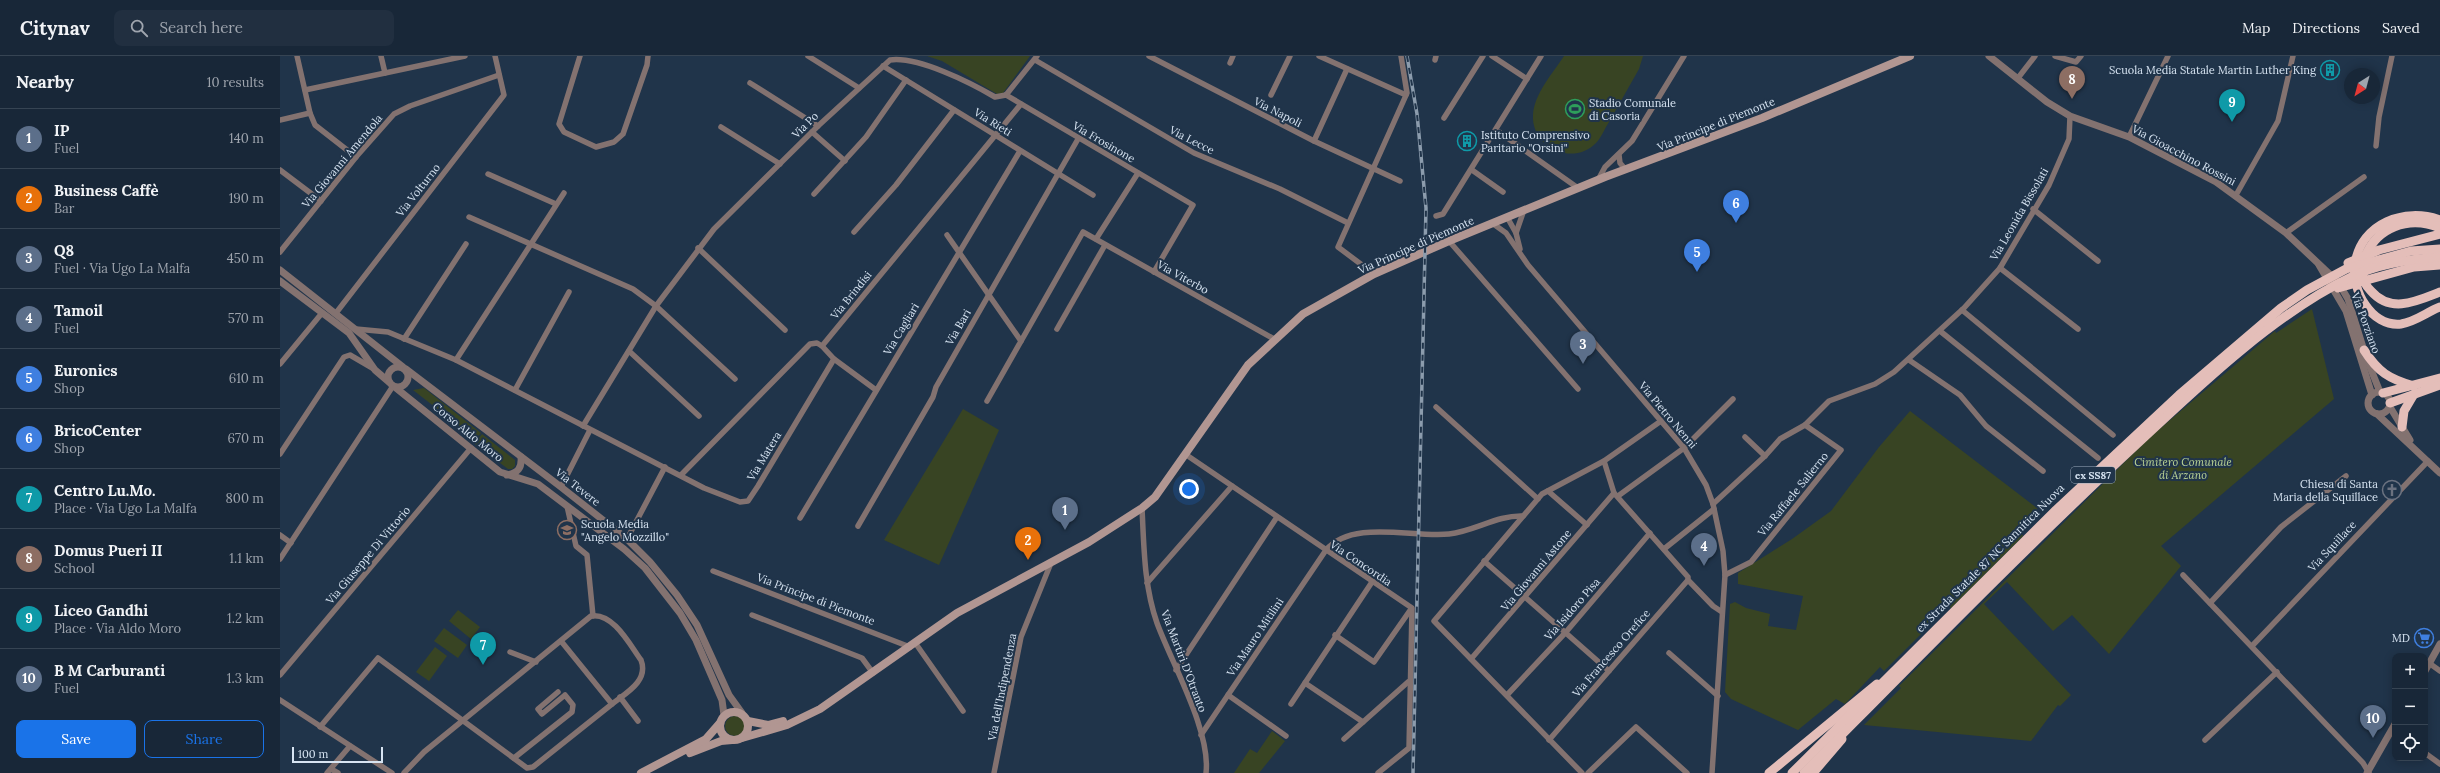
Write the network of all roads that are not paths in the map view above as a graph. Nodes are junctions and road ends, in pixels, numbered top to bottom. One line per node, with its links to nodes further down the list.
1 (297, 56): 36 (street)
2 (381, 56): 29 (street)
3 (465, 56): 29 (street)
4 (495, 56): 30 (street)
5 (580, 56): 6 (street)
6 (648, 56)
7 (808, 56): 35 (street)
8 (1149, 56): 53 (street, Via Napoli)
9 (1233, 56): 26 (street)
10 (1290, 56): 38 (street)
11 (1319, 56): 28 (street)
12 (1401, 56): 39 (street)
13 (1483, 56): 44 (street)
14 (1492, 56): 32 (street)
15 (1541, 56): 32 (street)
16 (1684, 56): 56 (street)
17 (1910, 56): 63 (main road, Via Principe di Piemonte)
18 (1989, 56): 31 (street, Via Gioacchino Rossini)
19 (2035, 56): 31 (street)
20 (2055, 56): 21 (street)
21 (2081, 56)
22 (2292, 56): 75 (street)
23 (2392, 56): 54 (street)
24 (2166, 57): 51 (street)
25 (1036, 58): 37 (street); 85 (street, Via Lecce)
26 (1230, 63)
27 (883, 66): 33 (street, Via Rieti); 35 (street, Via Po); 37 (street, Via Po)
28 (1347, 70): 39 (street); 53 (street)
29 (385, 73): 36 (street)
30 (499, 75): 57 (street, Via Giovanni Amendola); 120 (street, Via Volturno)
31 (2018, 78): 43 (street, Via Gioacchino Rossini)
32 (1527, 79): 48 (street)
33 (906, 80): 41 (street, Via Rieti); 58 (street)
34 (750, 83): 47 (street)
35 (858, 88): 47 (street, Via Po)
36 (305, 90): 42 (street)
37 (1006, 95): 40 (street, Via Frosinone)
38 (1271, 95)
39 (1406, 95): 60 (street)
40 (1021, 104): 50 (street, Via Brindisi); 52 (street, Via Frosinone)
41 (954, 110): 50 (street, Via Rieti); 87 (street)
42 (310, 113): 45 (street); 57 (street)
43 (2070, 116): 51 (street, Via Gioacchino Rossini); 78 (street, Via Leonida Bissolati)
44 (1444, 118)
45 (280, 120)
46 (721, 126): 59 (street)
47 (818, 126): 49 (street, Via Po)
48 (1496, 130): 62 (street); 70 (street)
49 (812, 132): 58 (street); 59 (street, Via Po)
50 (996, 135): 55 (street, Via Rieti); 129 (street, Via Brindisi)
51 (2129, 137): 75 (street, Via Gioacchino Rossini)
52 (1078, 139): 64 (street, Via Frosinone); 66 (street, Via Bari)
53 (1314, 141): 60 (street, Via Napoli)
54 (2376, 146)
55 (1020, 151): 66 (street, Via Rieti); 99 (street, Via Cagliari)
56 (1619, 155): 63 (street); 68 (street)
57 (356, 157): 76 (street, Via Giovanni Amendola)
58 (844, 161): 73 (street)
59 (780, 164): 97 (street, Via Po)
60 (1372, 168): 69 (street, Via Napoli); 85 (street)
61 (280, 170): 76 (street)
62 (1472, 170): 71 (street); 80 (street)
63 (1626, 170): 68 (main road, Via Principe di Piemonte)
64 (1138, 173): 92 (street); 108 (street, Via Frosinone)
65 (488, 174): 77 (street)
66 (1058, 174): 74 (street, Via Rieti); 115 (street, Via Bari)
67 (2364, 177): 89 (street)
68 (1598, 180): 70 (main road, Via Principe di Piemonte)
69 (1400, 182)
70 (1578, 188): 79 (main road, Via Principe di Piemonte)
71 (1503, 192)
72 (564, 193): 77 (street)
73 (814, 194)
74 (1093, 195)
75 (2236, 195): 89 (street, Via Gioacchino Rossini)
76 (321, 201): 100 (street, Via Giovanni Amendola)
77 (556, 204): 95 (street)
78 (2033, 209): 103 (street); 106 (street, Via Leonida Bissolati)
79 (1524, 210): 82 (main road, Via Principe di Piemonte); 88 (street)
80 (1436, 216)
81 (469, 217): 95 (street)
82 (1507, 217): 84 (main road, Via Principe di Piemonte); 88 (street)
83 (2440, 220): 117 (highway)
84 (1492, 223): 93 (main road, Via Principe di Piemonte); 101 (street, Via Pietro Nenni)
85 (1348, 224): 109 (street)
86 (2440, 228): 114 (highway)
87 (854, 232)
88 (1516, 233): 101 (street)
89 (2286, 233): 104 (street, Via Gioacchino Rossini)
90 (947, 234): 99 (street)
91 (2440, 234): 111 (highway, bridge)
92 (1096, 239): 96 (street, Via Viterbo); 128 (street, Via Viterbo)
93 (1449, 241): 109 (main road, Via Principe di Piemonte); 142 (street)
94 (466, 244): 126 (street)
95 (529, 244): 116 (street); 133 (street)
96 (1105, 245): 108 (street, Via Viterbo); 122 (street)
97 (698, 248): 116 (street, Via Po); 124 (street)
98 (2440, 249): 111 (highway, ex Strada Statale 87 NC Sannitica Nuova / ex SS87, bridge)
99 (959, 251): 115 (street); 144 (street, Via Cagliari)
100 (280, 252)
101 (1520, 252): 154 (street, Via Pietro Nenni)
102 (2440, 257): 112 (highway, ex Strada Statale 87 NC Sannitica Nuova / ex SS87, bridge)
103 (2098, 261)
104 (2319, 265): 130 (street, Via Porziano); 147 (street, Via Porziano)
105 (2440, 265): 112 (highway, bridge)
106 (2000, 268): 118 (street, Via Leonida Bissolati); 123 (street)
107 (280, 270): 120 (street)
108 (1154, 272): 127 (street, Via Viterbo)
109 (1374, 274): 127 (main road, Via Principe di Piemonte)
110 (280, 281): 119 (street, Corso Aldo Moro)
111 (2307, 290): 228 (highway, ex Strada Statale 87 NC Sannitica Nuova / ex SS87, bridge)
112 (2325, 291): 247 (highway, ex Strada Statale 87 NC Sannitica Nuova / ex SS87, bridge)
113 (569, 292): 143 (street)
114 (2440, 292)
115 (988, 294): 128 (street); 189 (street, Via Bari)
116 (656, 306): 131 (street, Via Po); 139 (street)
117 (2440, 307)
118 (1962, 310): 125 (street, Via Leonida Bissolati); 159 (street)
119 (322, 313): 135 (street); 137 (street, Corso Aldo Moro)
120 (336, 313): 121 (street)
121 (356, 329): 126 (street); 136 (street, Via Tevere)
122 (1057, 329)
123 (2078, 329)
124 (785, 330)
125 (1940, 331): 134 (street, Via Leonida Bissolati); 168 (street)
126 (404, 339): 133 (street)
127 (1274, 339): 165 (main road, Via Principe di Piemonte)
128 (1021, 341): 149 (street)
129 (822, 346): 132 (street); 175 (street)
130 (2364, 350): 145 (highway); 146 (street, Via Porziano)
131 (629, 351): 153 (street); 156 (street, Via Po)
132 (834, 359): 144 (street); 175 (street, Via Matera)
133 (456, 360): 143 (street)
134 (1909, 360): 155 (street, Via Leonida Bissolati); 172 (street)
135 (280, 364)
136 (404, 368): 140 (street); 140 (street); 167 (street, Via Tevere)
137 (375, 370): 140 (street, Corso Aldo Moro); 164 (street)
138 (2440, 378): 145 (highway)
139 (735, 379)
140 (393, 385): 162 (street, Corso Aldo Moro); 193 (street)
141 (2440, 385): 145 (highway)
142 (1578, 389)
143 (514, 390): 156 (street)
144 (876, 390): 187 (street, Via Cagliari)
145 (2414, 390): 146 (highway); 150 (highway); 157 (highway)
146 (2382, 393): 147 (street); 150 (street, Via Porziano)
147 (2372, 395): 152 (street, Via Porziano)
148 (1733, 399): 163 (street, Via Giovanni Astone)
149 (987, 401)
150 (2390, 405): 152 (street); 157 (street, Via Porziano)
151 (1436, 407): 181 (street)
152 (2377, 414): 161 (street, Via Porziano)
153 (699, 416)
154 (1661, 421): 163 (street, Via Pietro Nenni); 169 (street)
155 (1805, 424): 166 (street, Via Leonida Bissolati); 200 (street, Via Raffaele Salierno)
156 (583, 426): 158 (street)
157 (2402, 427): 161 (street, Via Porziano)
158 (590, 430): 171 (street); 178 (street)
159 (2113, 435)
160 (1745, 437): 166 (street)
161 (2413, 446): 170 (street, Via Porziano)
162 (471, 448): 174 (street, Corso Aldo Moro); 227 (street, Via Giuseppe Di Vittorio)
163 (1684, 448): 180 (street, Via Giovanni Astone); 183 (street, Via Pietro Nenni)
164 (280, 454)
165 (1185, 454): 177 (street, Via Concordia); 184 (main road, Via Principe di Piemonte)
166 (1765, 456): 183 (street, Via Leonida Bissolati)
167 (521, 457): 174 (street); 178 (street, Via Tevere)
168 (2098, 458)
169 (1604, 461): 179 (street); 180 (street)
170 (2428, 461): 173 (street, Via Porziano); 216 (street, Via Squillace)
171 (665, 467): 175 (street); 192 (street)
172 (2043, 471)
173 (2440, 473)
174 (507, 475): 182 (street, Corso Aldo Moro)
175 (681, 475)
176 (2346, 476): 206 (street)
177 (1232, 486): 186 (street, Via Concordia); 203 (street)
178 (561, 487): 192 (street, Via Tevere)
179 (1548, 491): 181 (street); 188 (street)
180 (1616, 494): 188 (street, Via Giovanni Astone); 190 (street)
181 (1538, 499): 185 (street)
182 (567, 506): 210 (street); 241 (street, Corso Aldo Moro)
183 (1714, 507): 194 (street, Via Leonida Bissolati); 200 (street, Via Pietro Nenni)
184 (1142, 508): 198 (main road, Via Principe di Piemonte); 203 (street, Via Martiri D'Otranto)
185 (1523, 516): 195 (street, Via Mauro Mitilini); 197 (street)
186 (1277, 517): 195 (street, Via Concordia); 222 (street)
187 (800, 518)
188 (1587, 525): 205 (street, Via Giovanni Astone)
189 (858, 526)
190 (1650, 533): 194 (street); 211 (street, Via Isidoro Pisa)
191 (280, 535): 193 (street)
192 (627, 539): 240 (street, Via Tevere)
193 (291, 543): 196 (street)
194 (1664, 549): 202 (street)
195 (1326, 550): 204 (street, Via Concordia); 232 (street, Via Mauro Mitilini)
196 (280, 559)
197 (1484, 561): 205 (street); 219 (street)
198 (1051, 563): 215 (main road, Via Principe di Piemonte); 269 (street, Via dell'Indipendenza)
199 (712, 571): 215 (street, Via Principe di Piemonte)
200 (1725, 575): 208 (street, Via Pietro Nenni)
201 (2183, 575): 206 (street)
202 (1688, 580): 208 (street); 223 (street, Via Francesco Orefice)
203 (1147, 582): 222 (street, Via Martiri D'Otranto)
204 (1372, 582): 207 (street, Via Concordia); 212 (street)
205 (1526, 598): 211 (street); 219 (street, Via Giovanni Astone)
206 (2210, 603): 216 (street)
207 (1412, 608): 212 (street); 230 (street)
208 (1722, 612): 234 (street, Via Pietro Nenni)
209 (752, 615): 226 (street)
210 (593, 616): 213 (street); 235 (street)
211 (1566, 632): 223 (street); 233 (street, Via Isidoro Pisa)
212 (1335, 635): 229 (street)
213 (561, 641): 220 (street); 237 (street)
214 (2440, 644): 221 (street)
215 (913, 645): 226 (main road, Via Principe di Piemonte); 239 (street)
216 (2252, 646): 225 (street)
217 (510, 652): 220 (street)
218 (1669, 653): 234 (street)
219 (1471, 659): 233 (street)
220 (536, 662): 245 (street)
221 (2429, 663): 224 (street)
222 (1176, 670): 251 (street, Via Martiri D'Otranto)
223 (1609, 671): 256 (street, Via Francesco Orefice)
224 (2440, 671)
225 (2277, 672): 257 (street); 264 (street)
226 (874, 673): 242 (main road, Via Principe di Piemonte)
227 (280, 675)
228 (1888, 676): 276 (highway, bridge); 277 (highway, ex Strada Statale 87 NC Sannitica Nuova / ex SS87, bridge)
229 (1305, 682): 238 (street); 246 (street)
230 (1408, 682): 246 (street); 271 (street)
231 (558, 692): 261 (street)
232 (1228, 695): 251 (street, Via Mauro Mitilini); 252 (street)
233 (1507, 696): 256 (street)
234 (1718, 696): 275 (street, Via Pietro Nenni)
235 (620, 697): 237 (street); 243 (street)
236 (280, 700): 249 (street)
237 (612, 704): 261 (street)
238 (1291, 704)
239 (963, 711)
240 (742, 713): 241 (main road); 244 (main road)
241 (724, 715): 248 (main road)
242 (806, 715): 244 (main road); 253 (main road, Via Principe di Piemonte)
243 (638, 721)
244 (748, 721): 253 (main road)
245 (462, 722): 249 (street); 261 (street); 267 (street)
246 (1362, 722): 254 (street)
247 (1853, 723): 278 (highway, ex Strada Statale 87 NC Sannitica Nuova / ex SS87, bridge); 279 (highway, bridge)
248 (720, 724): 255 (main road); 260 (main road)
249 (320, 727): 258 (street)
250 (2392, 731): 264 (street)
251 (1201, 735): 270 (street, Via Martiri D'Otranto)
252 (1286, 736)
253 (742, 738): 255 (main road)
254 (1344, 739)
255 (733, 740): 260 (main road)
256 (1549, 740): 272 (street)
257 (2205, 740)
258 (350, 746): 263 (street); 266 (street)
259 (2428, 755): 262 (street)
260 (675, 756): 268 (main road)
261 (514, 758)
262 (2440, 764)
263 (329, 771): 265 (street)
264 (2368, 772)
265 (338, 773)
266 (392, 773)
267 (404, 773)
268 (641, 773)
269 (994, 773)
270 (1206, 773)
271 (1378, 773)
272 (1582, 773)
273 (1588, 773): 274 (street)
274 (1687, 773)
275 (1712, 773)
276 (1769, 773)
277 (1792, 773)
278 (1804, 773)
279 (1813, 773)

